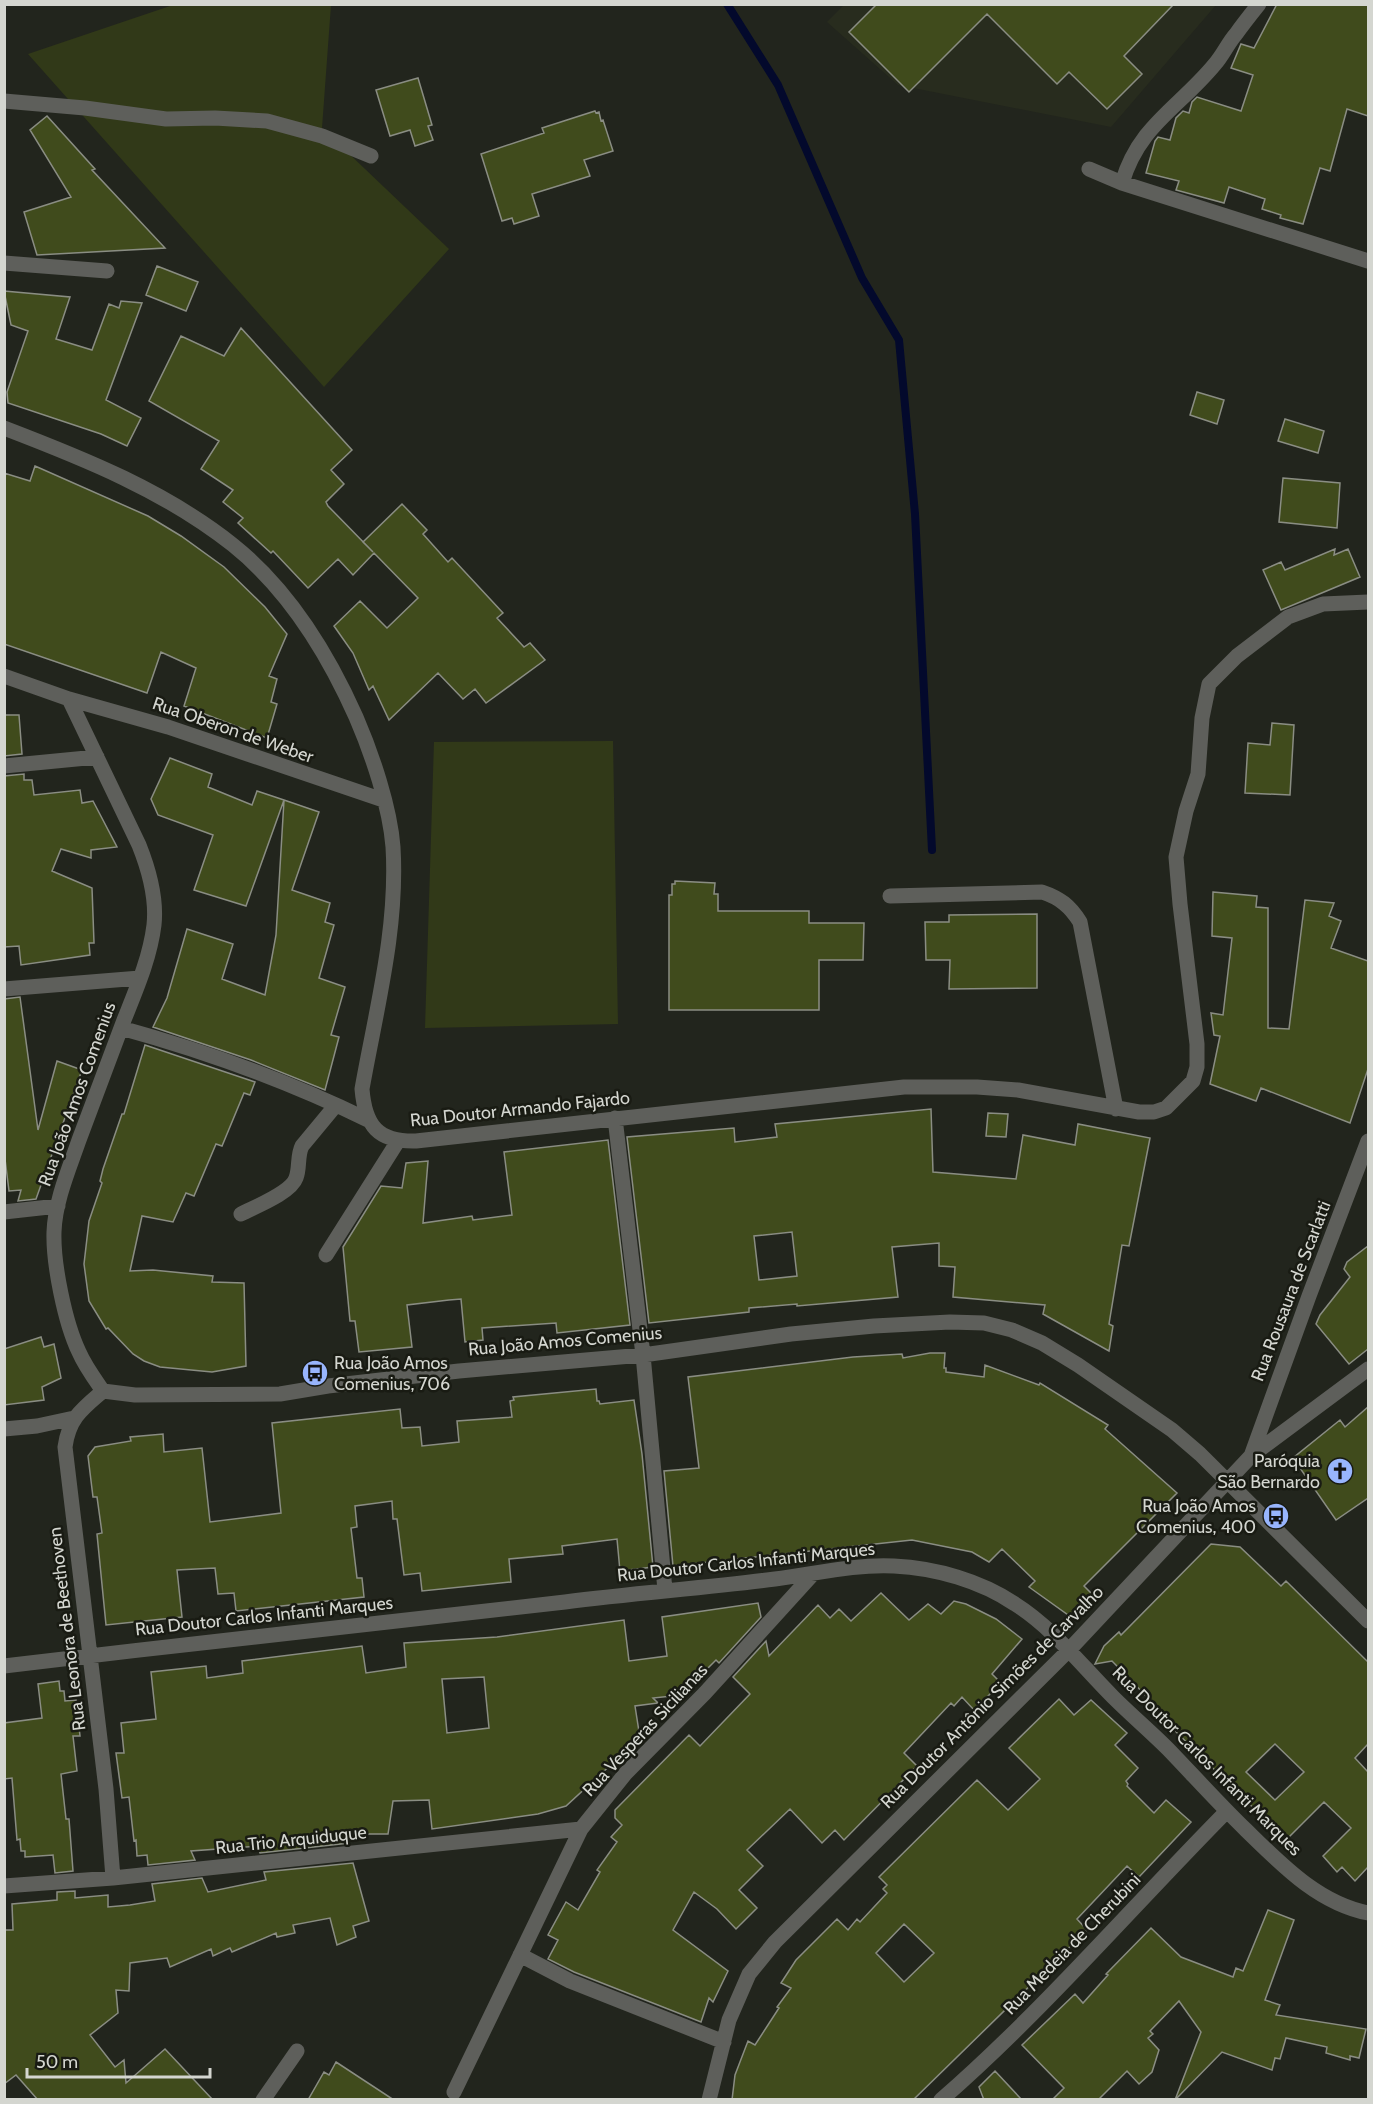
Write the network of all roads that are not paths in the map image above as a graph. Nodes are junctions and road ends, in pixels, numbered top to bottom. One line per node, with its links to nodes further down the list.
1 (1259, 4): 5 (street)
2 (4, 101): 3 (street)
3 (371, 156)
4 (1089, 169): 5 (street)
5 (1122, 183): 6 (street)
6 (1368, 261)
7 (4, 263): 8 (street)
8 (107, 271)
9 (4, 428): 15 (street)
10 (1368, 602): 21 (street, Rua Doutor Armando Fajardo)
11 (4, 676): 12 (street)
12 (69, 699): 13 (street, Rua João Amos Comenius); 15 (street, Rua Oberon de Weber)
13 (97, 757): 14 (street); 17 (street, Rua João Amos Comenius)
14 (4, 766)
15 (383, 800): 23 (street)
16 (890, 896): 21 (street)
17 (140, 978): 18 (street); 19 (street, Rua João Amos Comenius)
18 (4, 989)
19 (121, 1028): 20 (street, Rua Doutor Armando Fajardo); 26 (street, Rua João Amos Comenius)
20 (336, 1105): 23 (street, Rua Doutor Armando Fajardo); 28 (street)
21 (1116, 1109): 22 (street, Rua Doutor Armando Fajardo)
22 (615, 1118): 24 (street, Rua Doutor Armando Fajardo); 30 (street)
23 (370, 1121): 24 (street, Rua Doutor Armando Fajardo)
24 (398, 1141): 29 (street)
25 (1368, 1141): 35 (street, Rua Rousaura de Scarlatti)
26 (58, 1206): 27 (street); 32 (street, Rua João Amos Comenius)
27 (4, 1212)
28 (241, 1214)
29 (326, 1256)
30 (643, 1354): 32 (street, Rua João Amos Comenius); 36 (street, Rua João Amos Comenius); 38 (street)
31 (1368, 1369): 35 (street, Rua Doutor Antônio Simões de Carvalho)
32 (103, 1391): 33 (street, Rua Leonora de Beethoven)
33 (74, 1418): 34 (street); 41 (street, Rua Leonora de Beethoven)
34 (4, 1429)
35 (1251, 1456): 36 (street, Rua Doutor Antônio Simões de Carvalho)
36 (1227, 1480): 39 (street, Rua João Amos Comenius); 40 (street, Rua Doutor Antônio Simões de Carvalho)
37 (813, 1574): 38 (street, Rua Doutor Carlos Infanti Marques); 40 (street, Rua Doutor Carlos Infanti Marques); 44 (street, Rua Vesperas Sicilianas)
38 (665, 1590): 41 (street, Rua Doutor Carlos Infanti Marques)
39 (1368, 1621)
40 (1069, 1650): 43 (street, Rua Doutor Carlos Infanti Marques); 49 (street, Rua Doutor Antônio Simões de Carvalho)
41 (88, 1656): 42 (street, Rua Doutor Carlos Infanti Marques); 45 (street, Rua Leonora de Beethoven)
42 (4, 1666)
43 (1227, 1811): 47 (street, Rua Doutor Carlos Infanti Marques); 54 (street, Rua Medeia de Cherubini)
44 (581, 1829): 45 (street, Rua Trio Arquiduque); 48 (street, Rua Vesperas Sicilianas)
45 (113, 1878): 46 (street, Rua Trio Arquiduque)
46 (4, 1886)
47 (1368, 1913)
48 (520, 1954): 49 (street); 51 (street, Rua Vesperas Sicilianas)
49 (724, 2042): 53 (street, Rua Doutor Antônio Simões de Carvalho)
50 (297, 2051): 52 (street)
51 (454, 2092)
52 (263, 2100)
53 (709, 2100)
54 (941, 2100)

